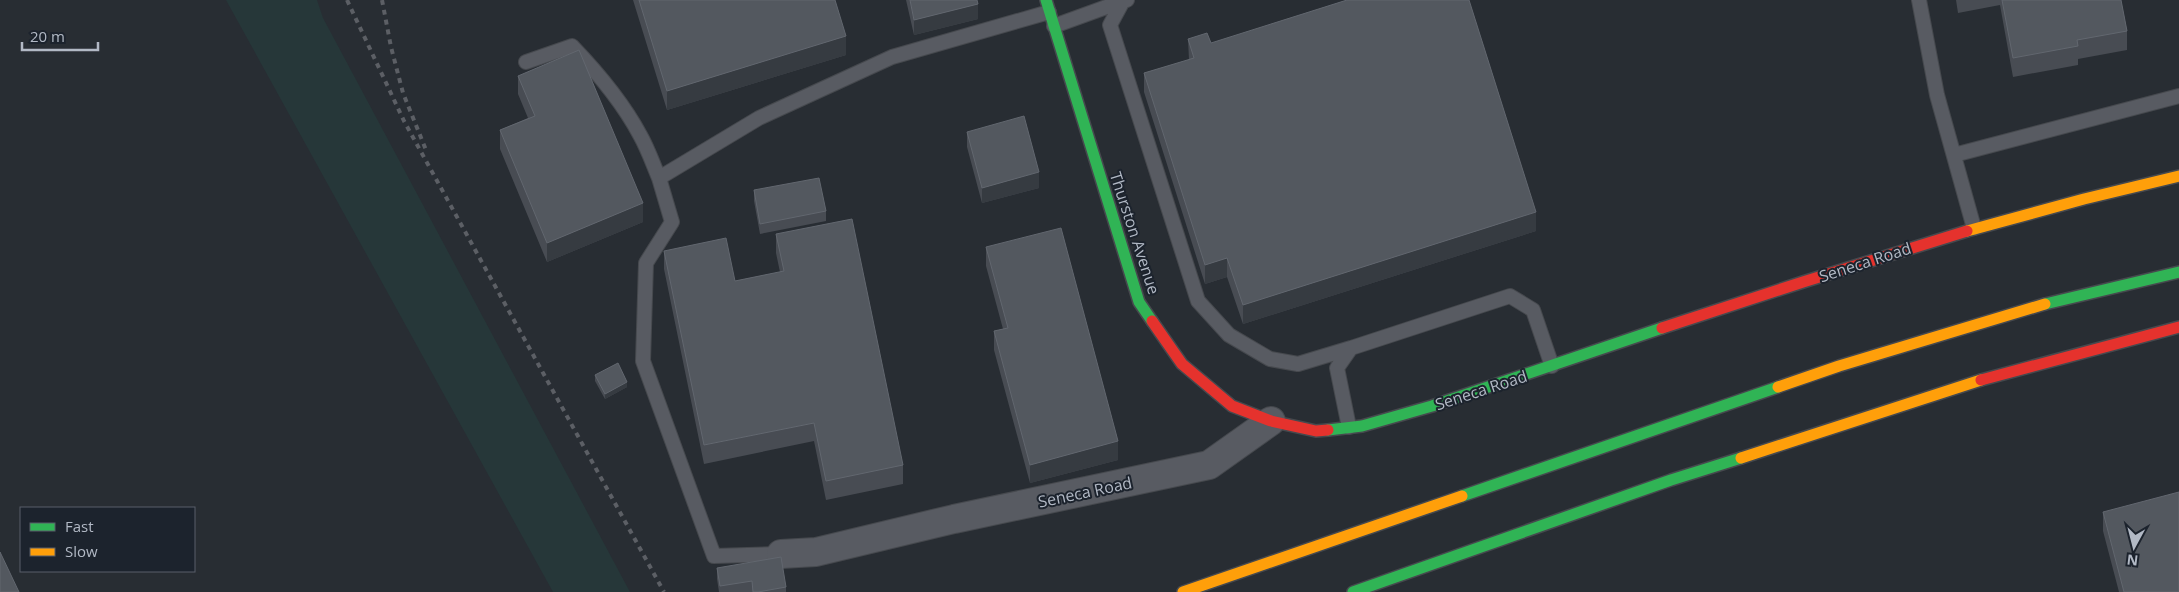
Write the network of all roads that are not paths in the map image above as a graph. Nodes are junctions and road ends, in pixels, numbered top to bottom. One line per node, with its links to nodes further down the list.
1 (1919, 0): 7 (lane)
2 (1125, 1): 4 (lane); 13 (lane)
3 (1048, 6): 4 (main road, Thurston Avenue); 9 (lane)
4 (1054, 26): 15 (main road, Thurston Avenue)
5 (526, 62): 9 (lane)
6 (2179, 96): 7 (lane)
7 (1954, 155): 10 (lane)
8 (2179, 176): 10 (main road, Seneca Road)
9 (660, 178): 17 (lane)
10 (1974, 228): 14 (main road, Seneca Road)
11 (2179, 272): 18 (main road)
12 (2179, 327): 19 (main road)
13 (1351, 348): 14 (lane); 16 (lane)
14 (1552, 366): 16 (main road, Seneca Road)
15 (1271, 421): 16 (main road, Seneca Road); 17 (street, Seneca Road)
16 (1349, 427)
17 (781, 554)
18 (1183, 592)
19 (1353, 592)

